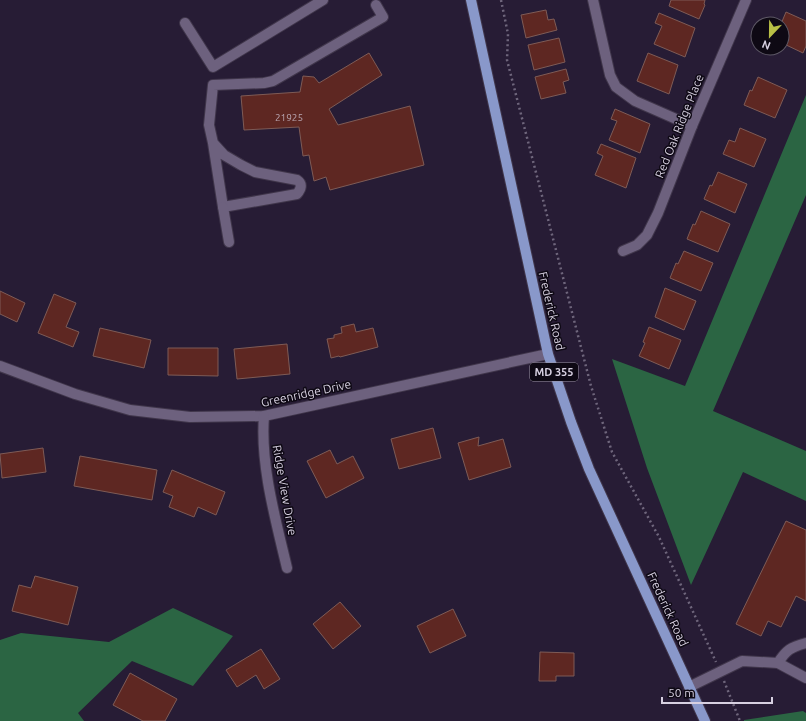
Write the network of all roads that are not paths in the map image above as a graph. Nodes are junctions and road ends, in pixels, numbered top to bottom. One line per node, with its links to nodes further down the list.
1 (323, 0): 8 (street)
2 (385, 0): 6 (street)
3 (472, 0): 15 (main road, Frederick Road / MD 355)
4 (592, 0): 10 (street)
5 (746, 0): 10 (street, Red Oak Ridge Place)
6 (374, 3): 9 (street)
7 (185, 23): 8 (street)
8 (213, 67): 9 (street)
9 (213, 86): 11 (street)
10 (692, 126): 14 (street, Red Oak Ridge Place)
11 (213, 143): 12 (street); 12 (street)
12 (223, 207): 13 (street)
13 (229, 242)
14 (623, 251)
15 (548, 354): 17 (street, Greenridge Drive); 22 (main road, Frederick Road / MD 355)
16 (0, 366): 17 (street, Greenridge Drive)
17 (264, 416): 18 (street, Ridge View Drive)
18 (287, 568)
19 (806, 643): 20 (street)
20 (778, 663): 21 (street); 22 (street)
21 (806, 678)
22 (689, 687): 23 (main road, Frederick Road / MD 355)
23 (705, 721)

